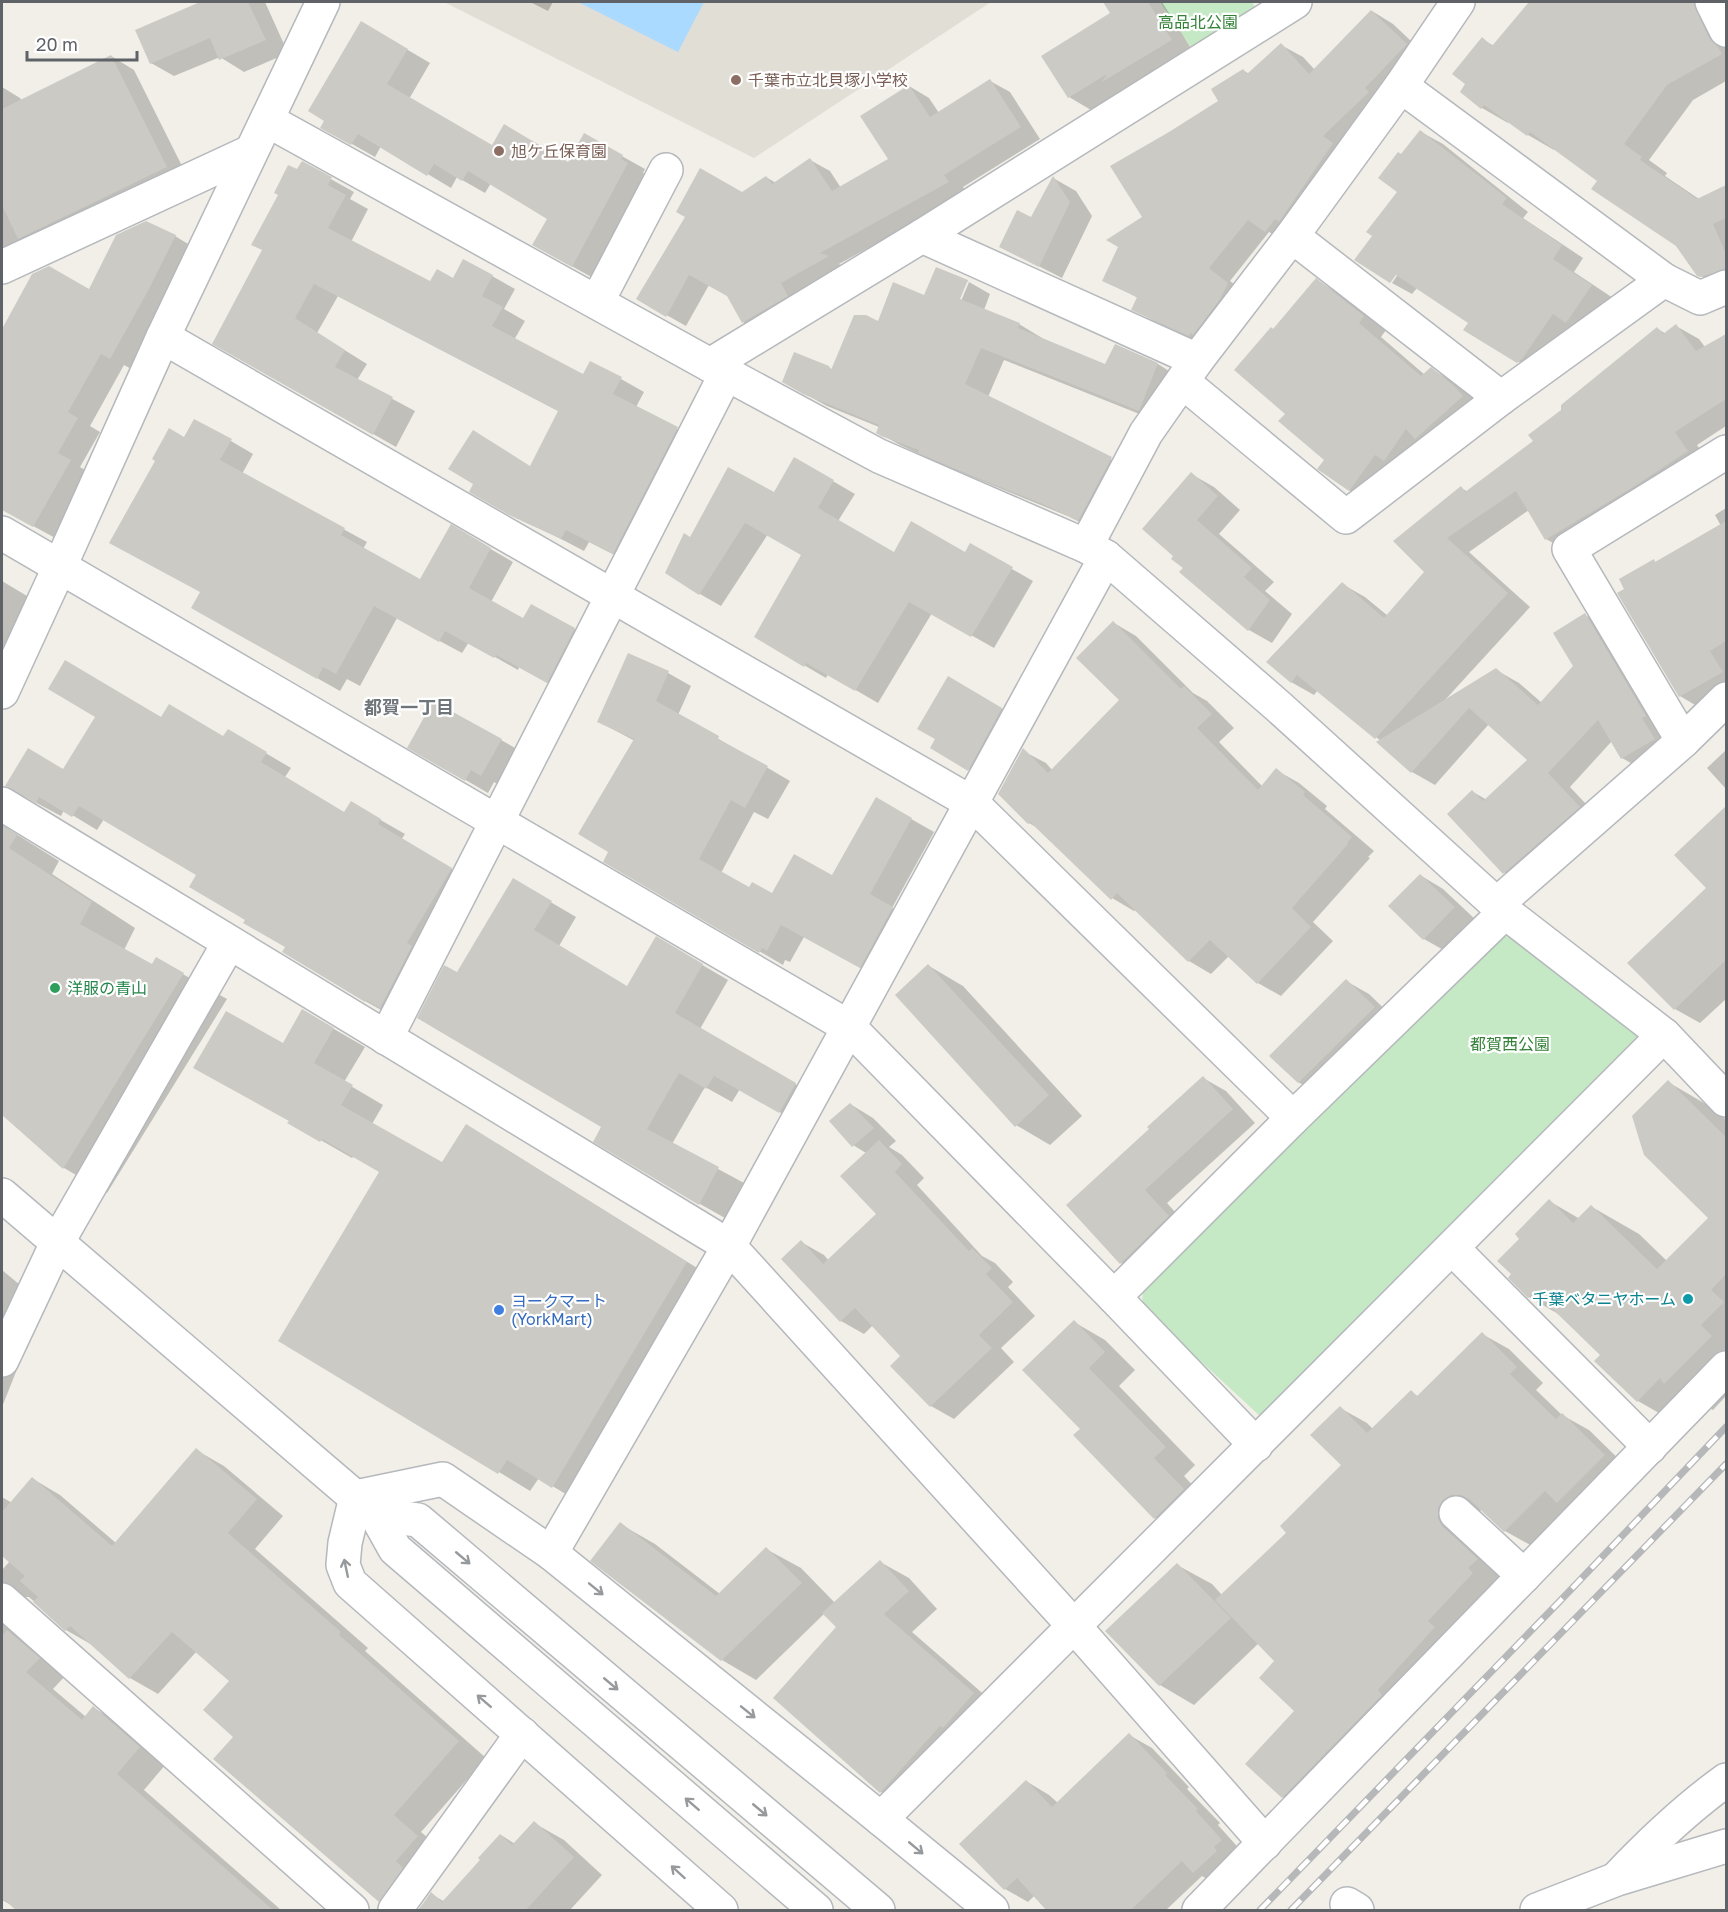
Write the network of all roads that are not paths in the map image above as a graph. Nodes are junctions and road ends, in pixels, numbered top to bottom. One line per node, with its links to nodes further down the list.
1 (323, 2): 7 (street)
2 (1295, 2): 10 (street)
3 (1458, 2): 6 (street)
4 (1712, 2): 5 (street)
5 (1726, 30)
6 (1401, 86): 11 (street); 13 (street)
7 (267, 120): 8 (street); 15 (street)
8 (250, 152): 12 (street); 16 (street)
9 (666, 170): 15 (street)
10 (922, 236): 17 (street); 18 (street)
11 (1292, 236): 18 (street); 19 (street)
12 (2, 265)
13 (1664, 280): 14 (street); 19 (street)
14 (1726, 287)
15 (597, 302): 17 (street)
16 (163, 337): 23 (street); 24 (street)
17 (718, 369): 22 (street); 24 (street)
18 (1190, 371): 19 (street); 22 (street)
19 (1501, 398)
20 (1726, 452): 27 (street)
21 (2, 533): 23 (street)
22 (1096, 552): 28 (street); 31 (street)
23 (60, 566): 25 (street); 30 (street)
24 (613, 596): 28 (street); 30 (street)
25 (2, 692)
26 (1726, 699): 27 (street)
27 (1683, 741): 31 (street)
28 (972, 803): 33 (street); 37 (street)
29 (2, 804): 32 (street)
30 (496, 821): 33 (street); 35 (street)
31 (1501, 908): 34 (street); 37 (street)
32 (229, 943): 35 (street); 39 (street)
33 (849, 1027): 40 (street); 42 (street)
34 (1664, 1035): 36 (street); 41 (street)
35 (386, 1038): 40 (street)
36 (1726, 1100)
37 (1293, 1118): 42 (street)
38 (2, 1195): 39 (street)
39 (57, 1243): 43 (street); 47 (street)
40 (729, 1246): 49 (street); 52 (street)
41 (1452, 1248): 45 (street); 46 (street)
42 (1114, 1297): 45 (street)
43 (2, 1360)
44 (1726, 1368): 46 (street)
45 (1256, 1445): 52 (street)
46 (1650, 1447): 50 (street)
47 (366, 1506): 49 (street); 53 (street, one-way to 47); 62 (street, one-way to 47); 63 (street, one-way to 63)
48 (1456, 1513): 50 (street)
49 (551, 1553): 55 (street, one-way to 55)
50 (1524, 1576): 56 (street)
51 (2, 1600): 59 (street)
52 (1074, 1626): 55 (street); 56 (street)
53 (522, 1734): 60 (street); 61 (street, one-way to 53)
54 (1726, 1780): 58 (street)
55 (881, 1818): 64 (street, one-way to 64)
56 (1265, 1843): 65 (street)
57 (1726, 1846): 58 (street)
58 (1617, 1879): 66 (street); 67 (street)
59 (352, 1911)
60 (395, 1911)
61 (721, 1911)
62 (816, 1911)
63 (878, 1911)
64 (992, 1911)
65 (1199, 1911)
66 (1537, 1911)
67 (1597, 1911)

